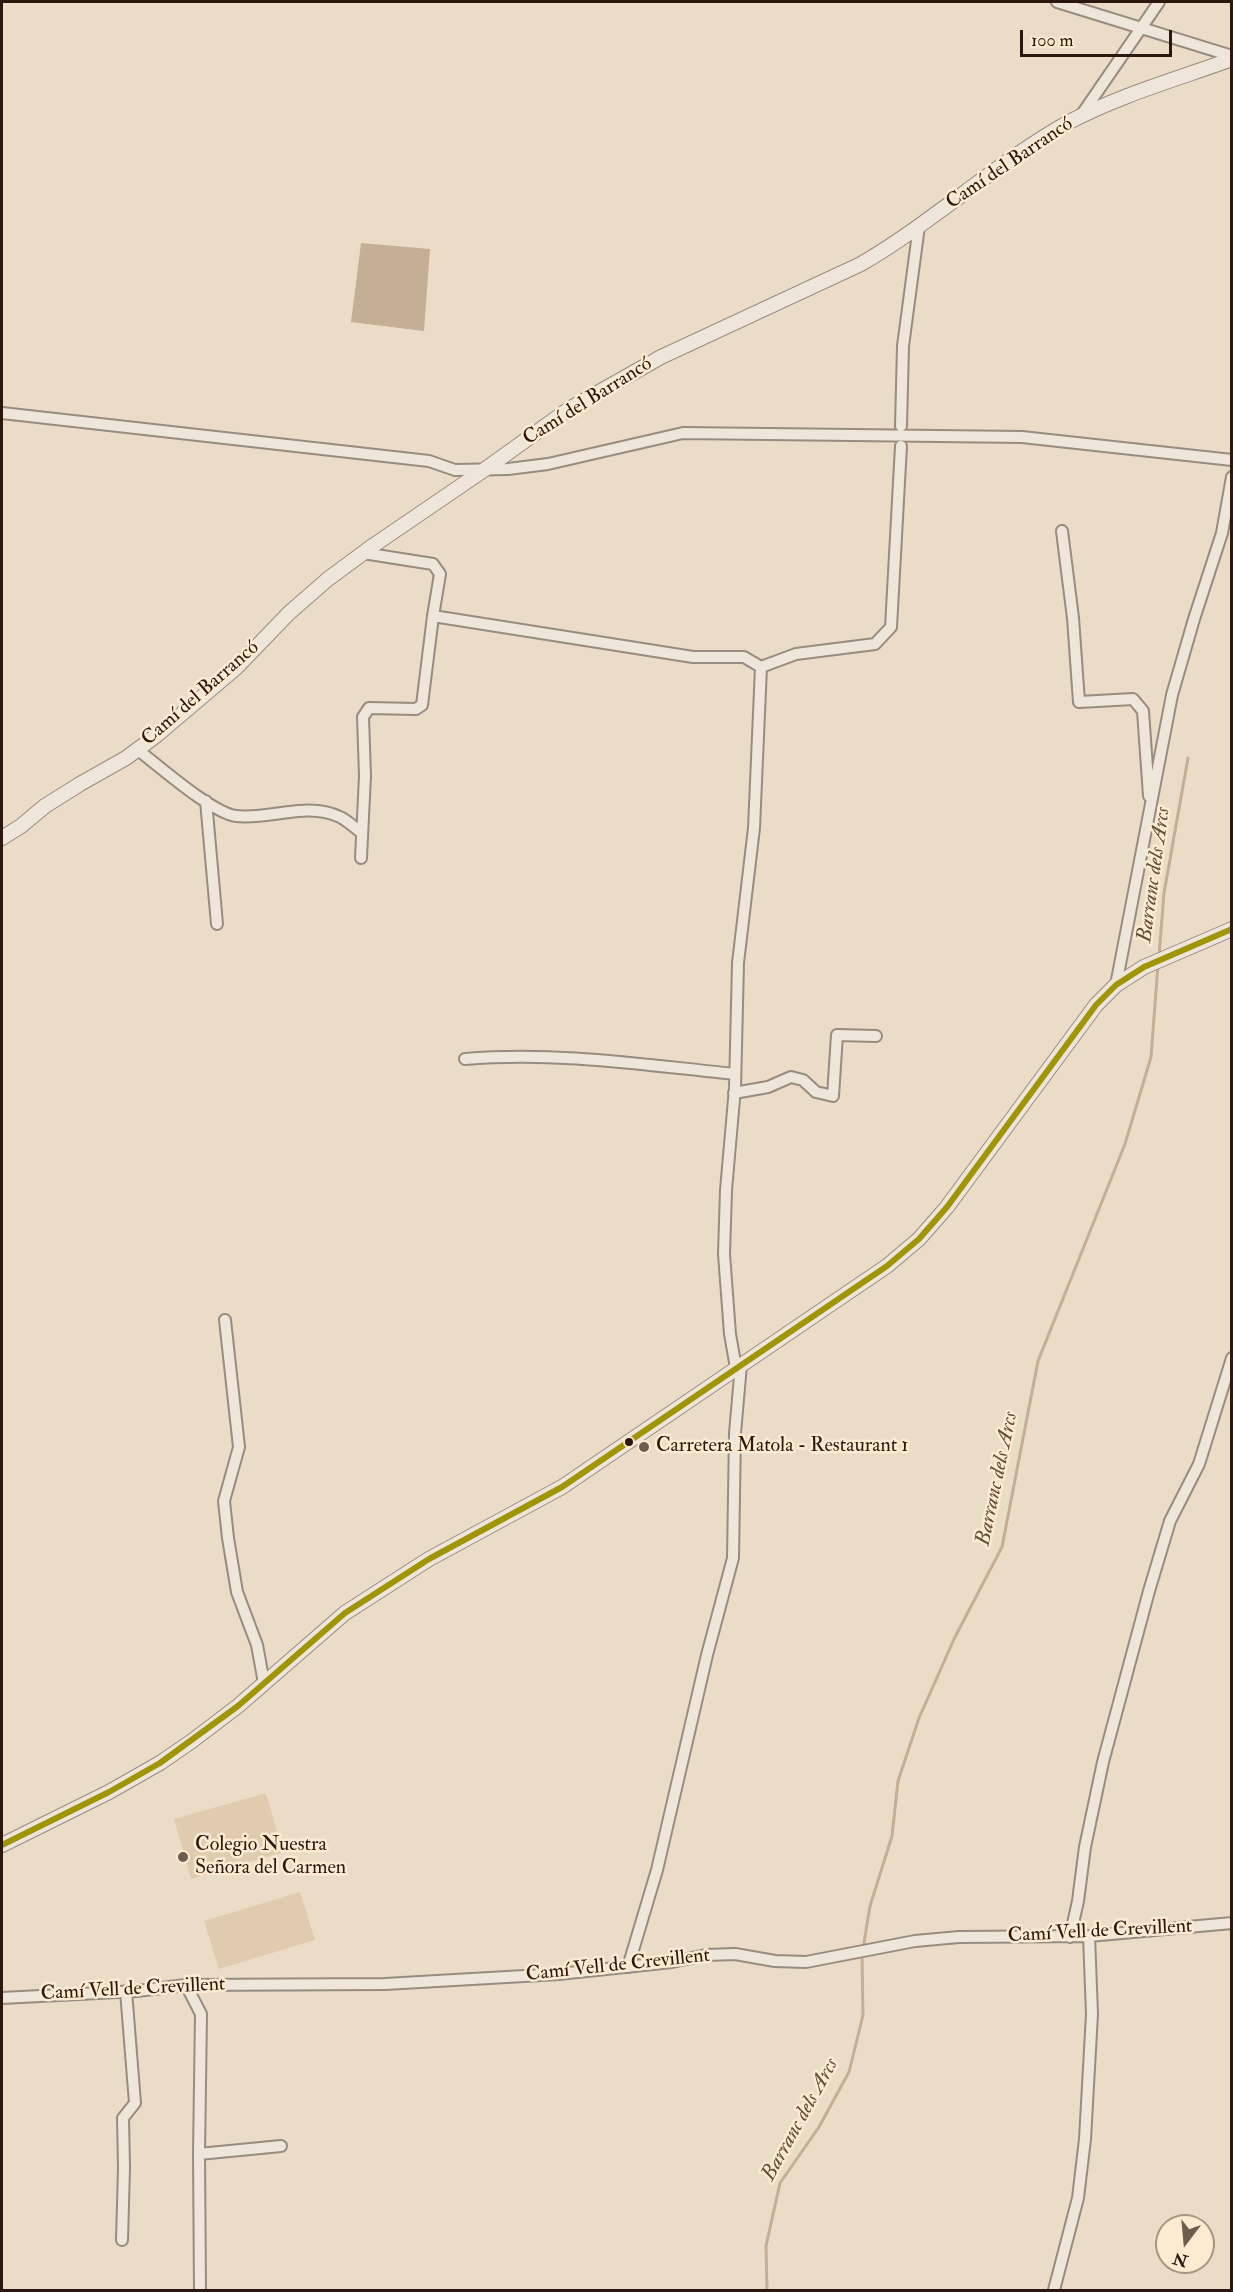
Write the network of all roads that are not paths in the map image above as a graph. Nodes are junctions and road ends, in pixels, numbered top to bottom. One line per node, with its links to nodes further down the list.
1 (1057, 2): 3 (street)
2 (1160, 2): 3 (street)
3 (1142, 28): 4 (street); 5 (street)
4 (1232, 58): 5 (street, Camí del Barrancó)
5 (1080, 117): 6 (street, Camí del Barrancó)
6 (919, 226): 8 (street); 11 (street, Camí del Barrancó)
7 (2, 412): 11 (street)
8 (901, 426)
9 (900, 446): 16 (street)
10 (1232, 460): 11 (street)
11 (484, 470): 14 (street, Camí del Barrancó)
12 (1232, 477): 19 (street)
13 (1062, 531): 19 (street)
14 (363, 553): 15 (street); 17 (street, Camí del Barrancó)
15 (432, 616): 16 (street); 20 (street)
16 (761, 667): 28 (street)
17 (138, 750): 18 (street); 21 (street, Camí del Barrancó)
18 (206, 801): 20 (street); 23 (street)
19 (1150, 811): 25 (street)
20 (362, 833): 22 (street)
21 (2, 838)
22 (361, 858)
23 (217, 924)
24 (1232, 929): 25 (street)
25 (1116, 985): 32 (street)
26 (876, 1036): 29 (street)
27 (465, 1059): 28 (street)
28 (735, 1074): 29 (street)
29 (734, 1093): 32 (street)
30 (225, 1320): 33 (street)
31 (1232, 1358): 37 (street)
32 (739, 1366): 33 (street); 38 (street)
33 (264, 1683): 34 (street)
34 (2, 1845)
35 (1232, 1923): 36 (street, Camí Vell de Crevillent)
36 (1089, 1936): 37 (street, Camí Vell de Crevillent); 46 (street)
37 (1070, 1937): 38 (street, Camí Vell de Crevillent)
38 (628, 1967): 39 (street, Camí Vell de Crevillent)
39 (186, 1985): 40 (street, Camí Vell de Crevillent); 43 (street)
40 (126, 1991): 41 (street, Camí Vell de Crevillent); 44 (street)
41 (2, 1998)
42 (281, 2146): 43 (street)
43 (199, 2154): 45 (street)
44 (122, 2240)
45 (200, 2290)
46 (1054, 2290)

